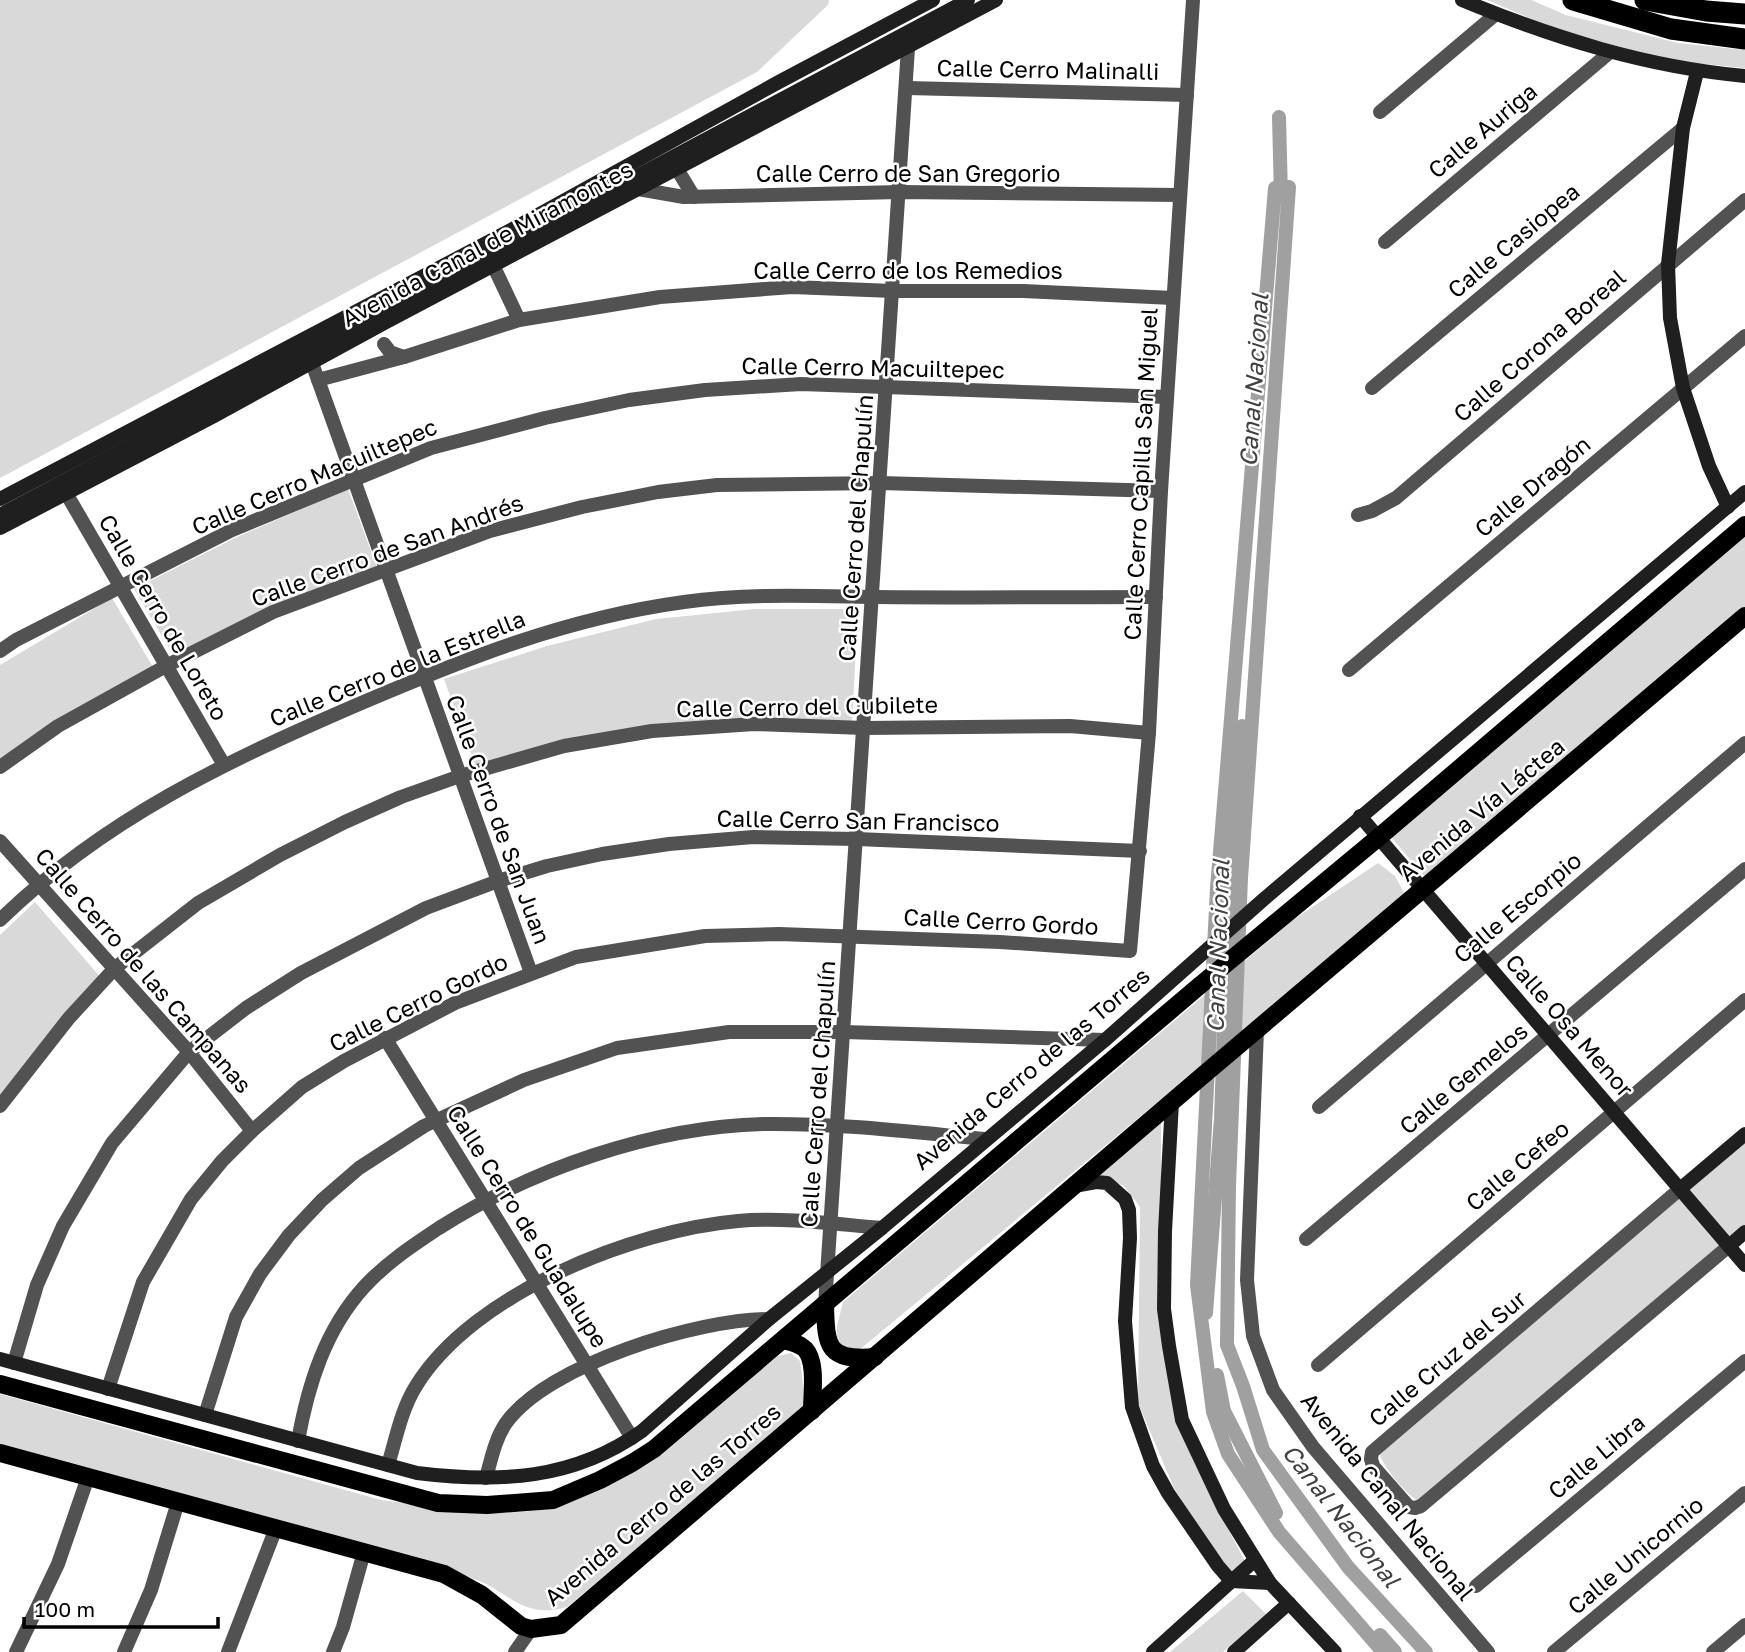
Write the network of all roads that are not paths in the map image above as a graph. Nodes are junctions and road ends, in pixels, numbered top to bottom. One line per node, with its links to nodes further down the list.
1 (933, 0): 47 (street, Avenida Canal de Miramontes)
2 (968, 0): 14 (street, Avenida Canal de Miramontes)
3 (996, 0): 11 (street, Avenida Canal de Miramontes)
4 (1193, 0): 18 (street, Calle Cerro Capilla San Miguel)
5 (1462, 0): 8 (street)
6 (1573, 0): 10 (highway)
7 (1644, 0): 9 (highway)
8 (1496, 14): 12 (street); 19 (street)
9 (1745, 15)
10 (1745, 39)
11 (908, 48): 13 (street, Avenida Canal de Miramontes); 17 (street, Calle Cerro del Chapulín)
12 (1609, 52): 15 (street); 27 (street, Calle Auriga)
13 (884, 59): 14 (street); 21 (street, Avenida Canal de Miramontes)
14 (835, 72): 49 (street, Avenida Canal de Miramontes)
15 (1697, 72): 16 (street); 20 (street)
16 (1745, 76)
17 (907, 88): 18 (street, Calle Cerro Malinalli); 23 (street, Calle Cerro del Chapulín)
18 (1187, 95): 24 (street, Calle Cerro Capilla San Miguel)
19 (1380, 112)
20 (1683, 128): 28 (street); 39 (street, Calle Casiopea)
21 (677, 169): 22 (street, Avenida Canal de Miramontes); 25 (street)
22 (638, 189): 25 (street, Calle Cerro de San Gregorio); 29 (street, Avenida Canal de Miramontes)
23 (900, 192): 24 (street, Calle Cerro de San Gregorio); 25 (street, Calle Cerro de San Gregorio); 30 (street, Calle Cerro del Chapulín)
24 (1180, 195): 31 (street, Calle Cerro Capilla San Miguel)
25 (694, 197)
26 (1745, 200): 28 (street, Calle Corona Boreal)
27 (1385, 242)
28 (1668, 264): 40 (street); 50 (street, Calle Corona Boreal)
29 (493, 265): 32 (street); 36 (street, Avenida Canal de Miramontes)
30 (893, 291): 31 (street, Calle Cerro de los Remedios); 32 (street, Calle Cerro de los Remedios); 38 (street, Calle Cerro del Chapulín)
31 (1174, 298): 41 (street, Calle Cerro Capilla San Miguel)
32 (519, 320): 35 (street, Calle Cerro de los Remedios)
33 (1745, 336): 40 (street, Calle Dragón)
34 (384, 344): 35 (street)
35 (404, 356): 37 (street, Calle Cerro de los Remedios)
36 (312, 363): 37 (street, Calle Cerro de San Juan); 46 (street, Avenida Canal de Miramontes)
37 (318, 380): 42 (street, Calle Cerro de San Juan)
38 (887, 388): 41 (street, Calle Cerro Macuiltepec); 42 (street, Calle Cerro Macuiltepec); 43 (street, Calle Cerro del Chapulín)
39 (1372, 388)
40 (1683, 388): 48 (street); 60 (street, Calle Dragón)
41 (1167, 397): 44 (street, Calle Cerro Capilla San Miguel)
42 (354, 480): 53 (street, Calle Cerro de San Juan); 54 (street, Calle Cerro Macuiltepec)
43 (881, 483): 44 (street, Calle Cerro de San Andrés); 53 (street, Calle Cerro de San Andrés); 55 (street, Calle Cerro del Chapulín)
44 (1161, 491): 56 (street, Calle Cerro Capilla San Miguel)
45 (1745, 492): 48 (street)
46 (66, 493): 52 (street, Avenida Canal de Miramontes); 54 (street, Calle Cerro de Loreto)
47 (0, 499)
48 (1728, 507): 68 (street)
49 (0, 515)
50 (1358, 515)
51 (1745, 525): 69 (main road, Avenida Vía Láctea)
52 (0, 528)
53 (386, 570): 59 (street, Calle Cerro de San Andrés); 61 (street, Calle Cerro de San Juan)
54 (120, 587): 58 (street, Calle Cerro Macuiltepec); 59 (street, Calle Cerro de Loreto)
55 (873, 597): 56 (street, Calle Cerro de la Estrella); 61 (street, Calle Cerro de la Estrella); 62 (street, Calle Cerro del Chapulín)
56 (1156, 597): 63 (street, Calle Cerro Capilla San Miguel)
57 (1745, 616): 76 (main road, Avenida Vía Láctea)
58 (0, 651)
59 (166, 666): 65 (street, Calle Cerro de Loreto); 66 (street, Calle Cerro de San Andrés)
60 (1349, 670)
61 (424, 676): 65 (street, Calle Cerro de la Estrella); 67 (street, Calle Cerro de San Juan)
62 (864, 727): 63 (street, Calle Cerro del Cubilete); 67 (street, Calle Cerro del Cubilete); 70 (street, Calle Cerro del Chapulín)
63 (1149, 733): 72 (street, Calle Cerro Capilla San Miguel)
64 (1745, 743): 81 (street, Calle Escorpio)
65 (223, 765): 75 (street, Calle Cerro de la Estrella)
66 (0, 767)
67 (460, 776): 74 (street, Calle Cerro de San Juan); 82 (street, Calle Cerro del Cubilete)
68 (1360, 816): 69 (street, Calle Osa Menor); 89 (street, Avenida Cerro de las Torres)
69 (1379, 838): 76 (street, Calle Osa Menor); 79 (main road, Avenida Vía Láctea)
70 (857, 839): 72 (street, Calle Cerro San Francisco); 74 (street, Calle Cerro San Francisco); 78 (street, Calle Cerro del Chapulín)
71 (0, 841): 75 (street, Calle Cerro de las Campanas)
72 (1140, 851): 80 (street, Calle Cerro Capilla San Miguel)
73 (1745, 869): 87 (street, Calle Gemelos)
74 (498, 881): 83 (street, Calle Cerro de San Juan); 90 (street, Calle Cerro San Francisco)
75 (38, 883): 77 (street, Calle Cerro de la Estrella); 82 (street, Calle Cerro de las Campanas)
76 (1424, 890): 81 (street, Calle Osa Menor); 86 (main road, Avenida Vía Láctea)
77 (0, 920)
78 (850, 937): 80 (street, Calle Cerro Gordo); 83 (street, Calle Cerro Gordo); 85 (street, Calle Cerro del Chapulín)
79 (1255, 940): 111 (main road, Avenida Cerro de las Torres)
80 (1130, 951)
81 (1486, 963): 87 (street, Calle Osa Menor); 93 (street, Calle Escorpio)
82 (115, 968): 90 (street, Calle Cerro de las Campanas); 92 (street, Calle Cerro del Cubilete)
83 (531, 973): 88 (street, Calle Cerro Gordo)
84 (1745, 1000): 94 (street, Calle Cefeo)
85 (844, 1032): 89 (street); 95 (street); 96 (street, Calle Cerro del Chapulín)
86 (1253, 1034): 91 (main road, Avenida Cerro de las Torres); 148 (street, Avenida Canal Nacional)
87 (1549, 1036): 94 (street, Calle Osa Menor); 106 (street, Calle Gemelos)
88 (385, 1038): 95 (street, Calle Cerro de Guadalupe); 97 (street, Calle Cerro Gordo)
89 (1105, 1040): 99 (street, Avenida Cerro de las Torres)
90 (189, 1052): 97 (street, Calle Cerro de las Campanas); 115 (street, Calle Cerro San Francisco)
91 (1172, 1102): 100 (main road, Avenida Cerro de las Torres); 133 (street)
92 (0, 1105)
93 (1319, 1107)
94 (1614, 1112): 101 (street, Calle Osa Menor); 117 (street, Calle Cefeo)
95 (436, 1120): 102 (street, Calle Cerro de Guadalupe); 122 (street)
96 (838, 1126): 99 (street); 102 (street); 103 (street, Calle Cerro del Chapulín)
97 (252, 1131): 120 (street, Calle Cerro Gordo)
98 (1745, 1134): 101 (street, Calle Cruz del Sur)
99 (985, 1139): 104 (street, Avenida Cerro de las Torres)
100 (1074, 1186): 114 (main road, Avenida Cerro de las Torres); 134 (street)
101 (1680, 1189): 107 (street, Calle Osa Menor); 107 (street, Calle Cruz del Sur)
102 (485, 1200): 110 (street, Calle Cerro de Guadalupe); 124 (street)
103 (831, 1223): 104 (street); 109 (street, Calle Cerro del Chapulín); 110 (street)
104 (881, 1228): 109 (street, Avenida Cerro de las Torres)
105 (1745, 1232): 107 (street, Calle Cruz del Sur)
106 (1306, 1239)
107 (1729, 1246): 108 (street, Calle Osa Menor)
108 (1745, 1265)
109 (828, 1271): 111 (street, Calle Cerro del Chapulín); 112 (street, Avenida Cerro de las Torres)
110 (536, 1284): 118 (street, Calle Cerro de Guadalupe); 126 (street)
111 (825, 1305): 113 (main road, Avenida Cerro de las Torres); 114 (main road)
112 (769, 1319): 118 (street); 123 (street, Avenida Cerro de las Torres)
113 (783, 1340): 119 (main road, Avenida Cerro de las Torres); 121 (main road)
114 (875, 1357): 121 (main road, Avenida Cerro de las Torres)
115 (7, 1361): 120 (street, Avenida Cerro de las Torres)
116 (1745, 1361): 136 (street, Calle Libra)
117 (1318, 1365)
118 (587, 1366): 123 (street, Calle Cerro de Guadalupe); 128 (street)
119 (0, 1384)
120 (108, 1389): 122 (street, Avenida Cerro de las Torres)
121 (812, 1411): 139 (main road, Avenida Cerro de las Torres)
122 (205, 1415): 124 (street, Avenida Cerro de las Torres)
123 (632, 1438): 128 (street, Avenida Cerro de las Torres)
124 (298, 1441): 126 (street, Avenida Cerro de las Torres)
125 (0, 1453): 127 (main road, Avenida Cerro de las Torres)
126 (388, 1465): 128 (street, Avenida Cerro de las Torres)
127 (88, 1477): 130 (main road, Avenida Cerro de las Torres); 140 (street)
128 (486, 1478)
129 (1745, 1493): 149 (street, Calle Unicornio)
130 (178, 1502): 131 (main road, Avenida Cerro de las Torres); 141 (street)
131 (276, 1528): 132 (main road, Avenida Cerro de las Torres); 142 (street)
132 (364, 1552): 139 (main road, Avenida Cerro de las Torres); 143 (street)
133 (1255, 1560): 134 (street); 135 (street)
134 (1231, 1581): 135 (street); 145 (street)
135 (1270, 1583): 137 (street)
136 (1476, 1586)
137 (1289, 1603): 146 (street); 147 (street)
138 (1745, 1625): 150 (street)
139 (531, 1629): 144 (street)
140 (16, 1652)
141 (124, 1652)
142 (228, 1652)
143 (333, 1652)
144 (515, 1652)
145 (1153, 1652)
146 (1234, 1652)
147 (1335, 1652)
148 (1488, 1652)
149 (1554, 1652)
150 (1713, 1652)

